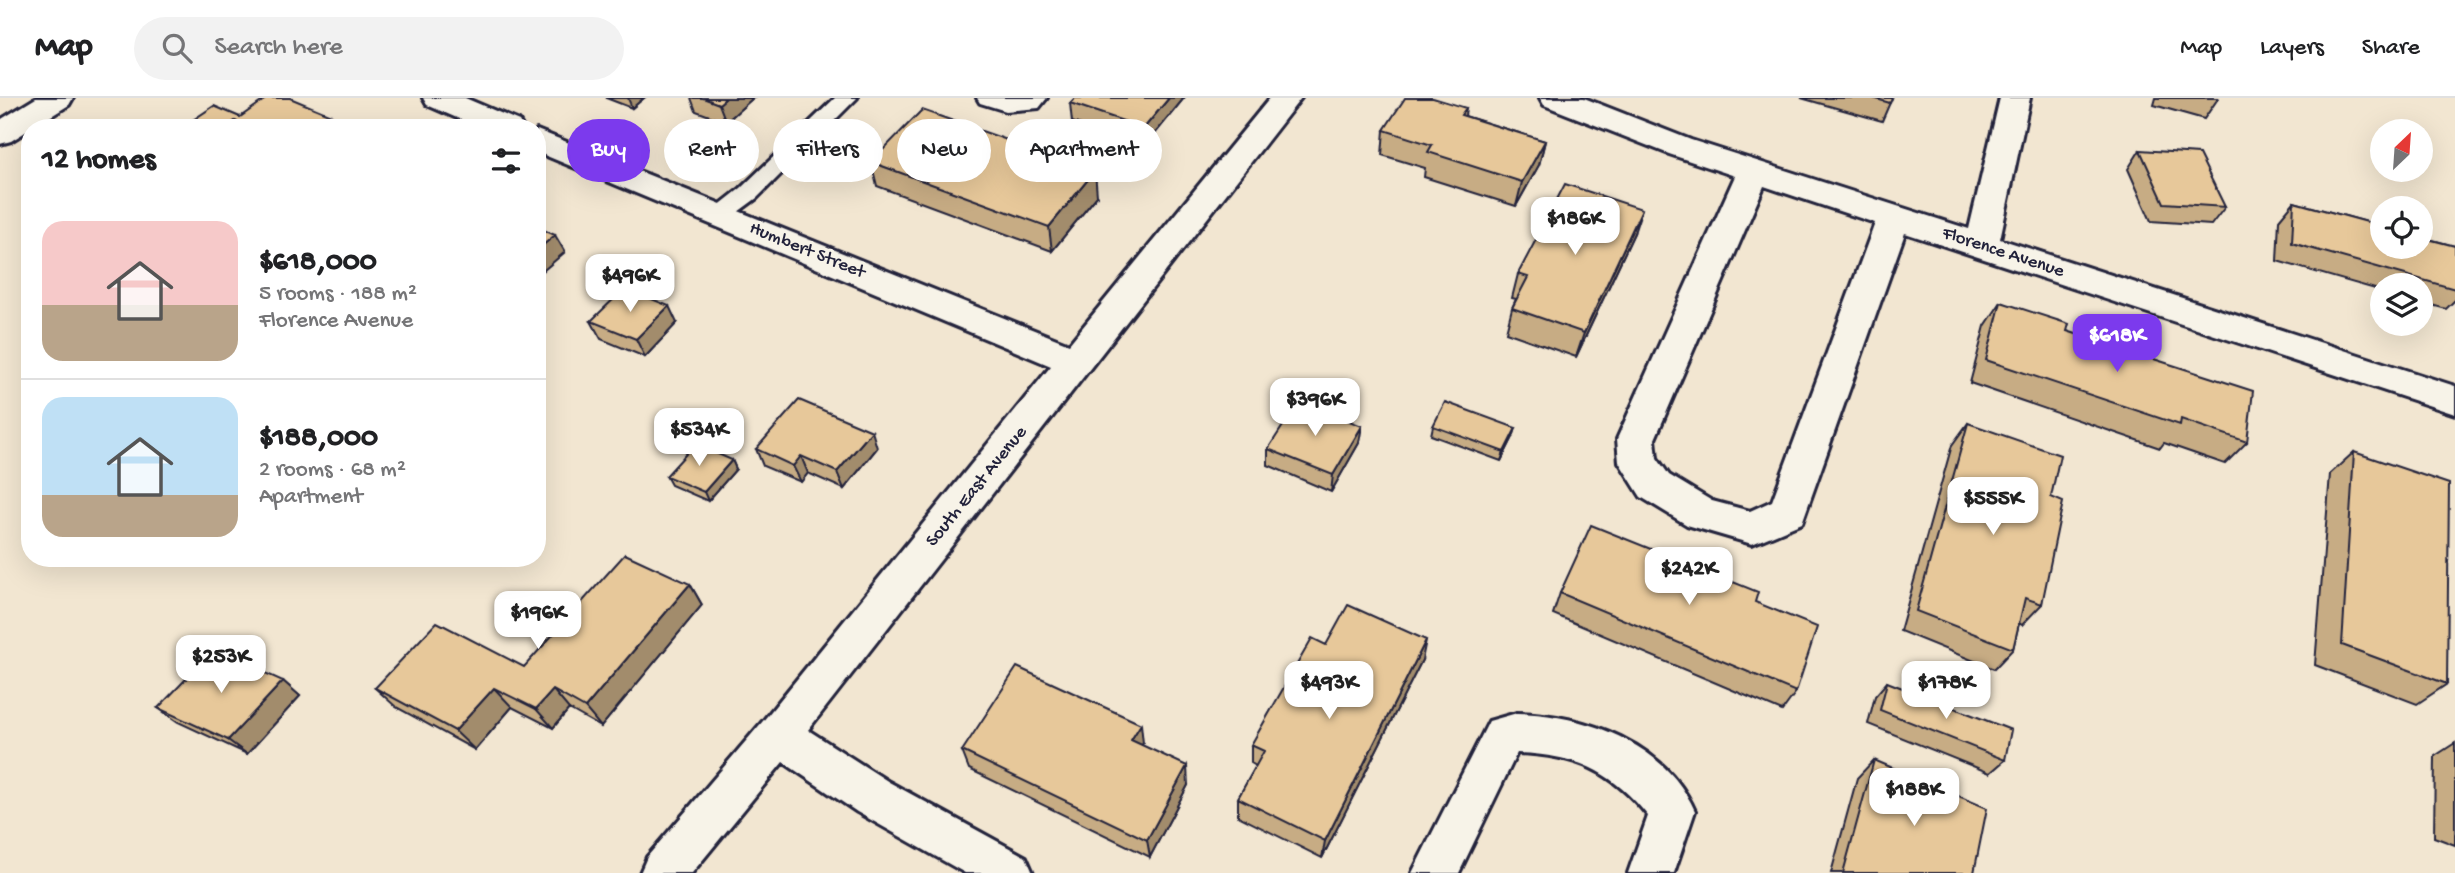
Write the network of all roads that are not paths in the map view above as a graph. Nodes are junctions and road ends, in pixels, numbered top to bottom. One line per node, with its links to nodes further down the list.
1 (58, 98): 9 (street)
2 (438, 98): 10 (street)
3 (847, 98): 15 (lane)
4 (987, 98): 5 (lane)
5 (1037, 98)
6 (1286, 98): 18 (street, South East Avenue)
7 (1555, 98): 14 (street, Florence Avenue)
8 (2015, 98): 17 (street)
9 (24, 119)
10 (487, 119)
11 (21, 121): 12 (street)
12 (0, 134)
13 (546, 144): 15 (street, Humbert Street)
14 (1754, 171): 16 (street, Florence Avenue); 16 (street)
15 (719, 214): 18 (street, Humbert Street)
16 (1894, 217): 17 (street, Florence Avenue)
17 (1982, 246): 19 (street, Florence Avenue)
18 (1077, 362): 20 (street, South East Avenue)
19 (2455, 400)
20 (778, 735): 21 (street, South East Avenue); 22 (street)
21 (663, 873)
22 (1010, 873)
23 (1436, 873): 24 (street)
24 (1651, 873)

